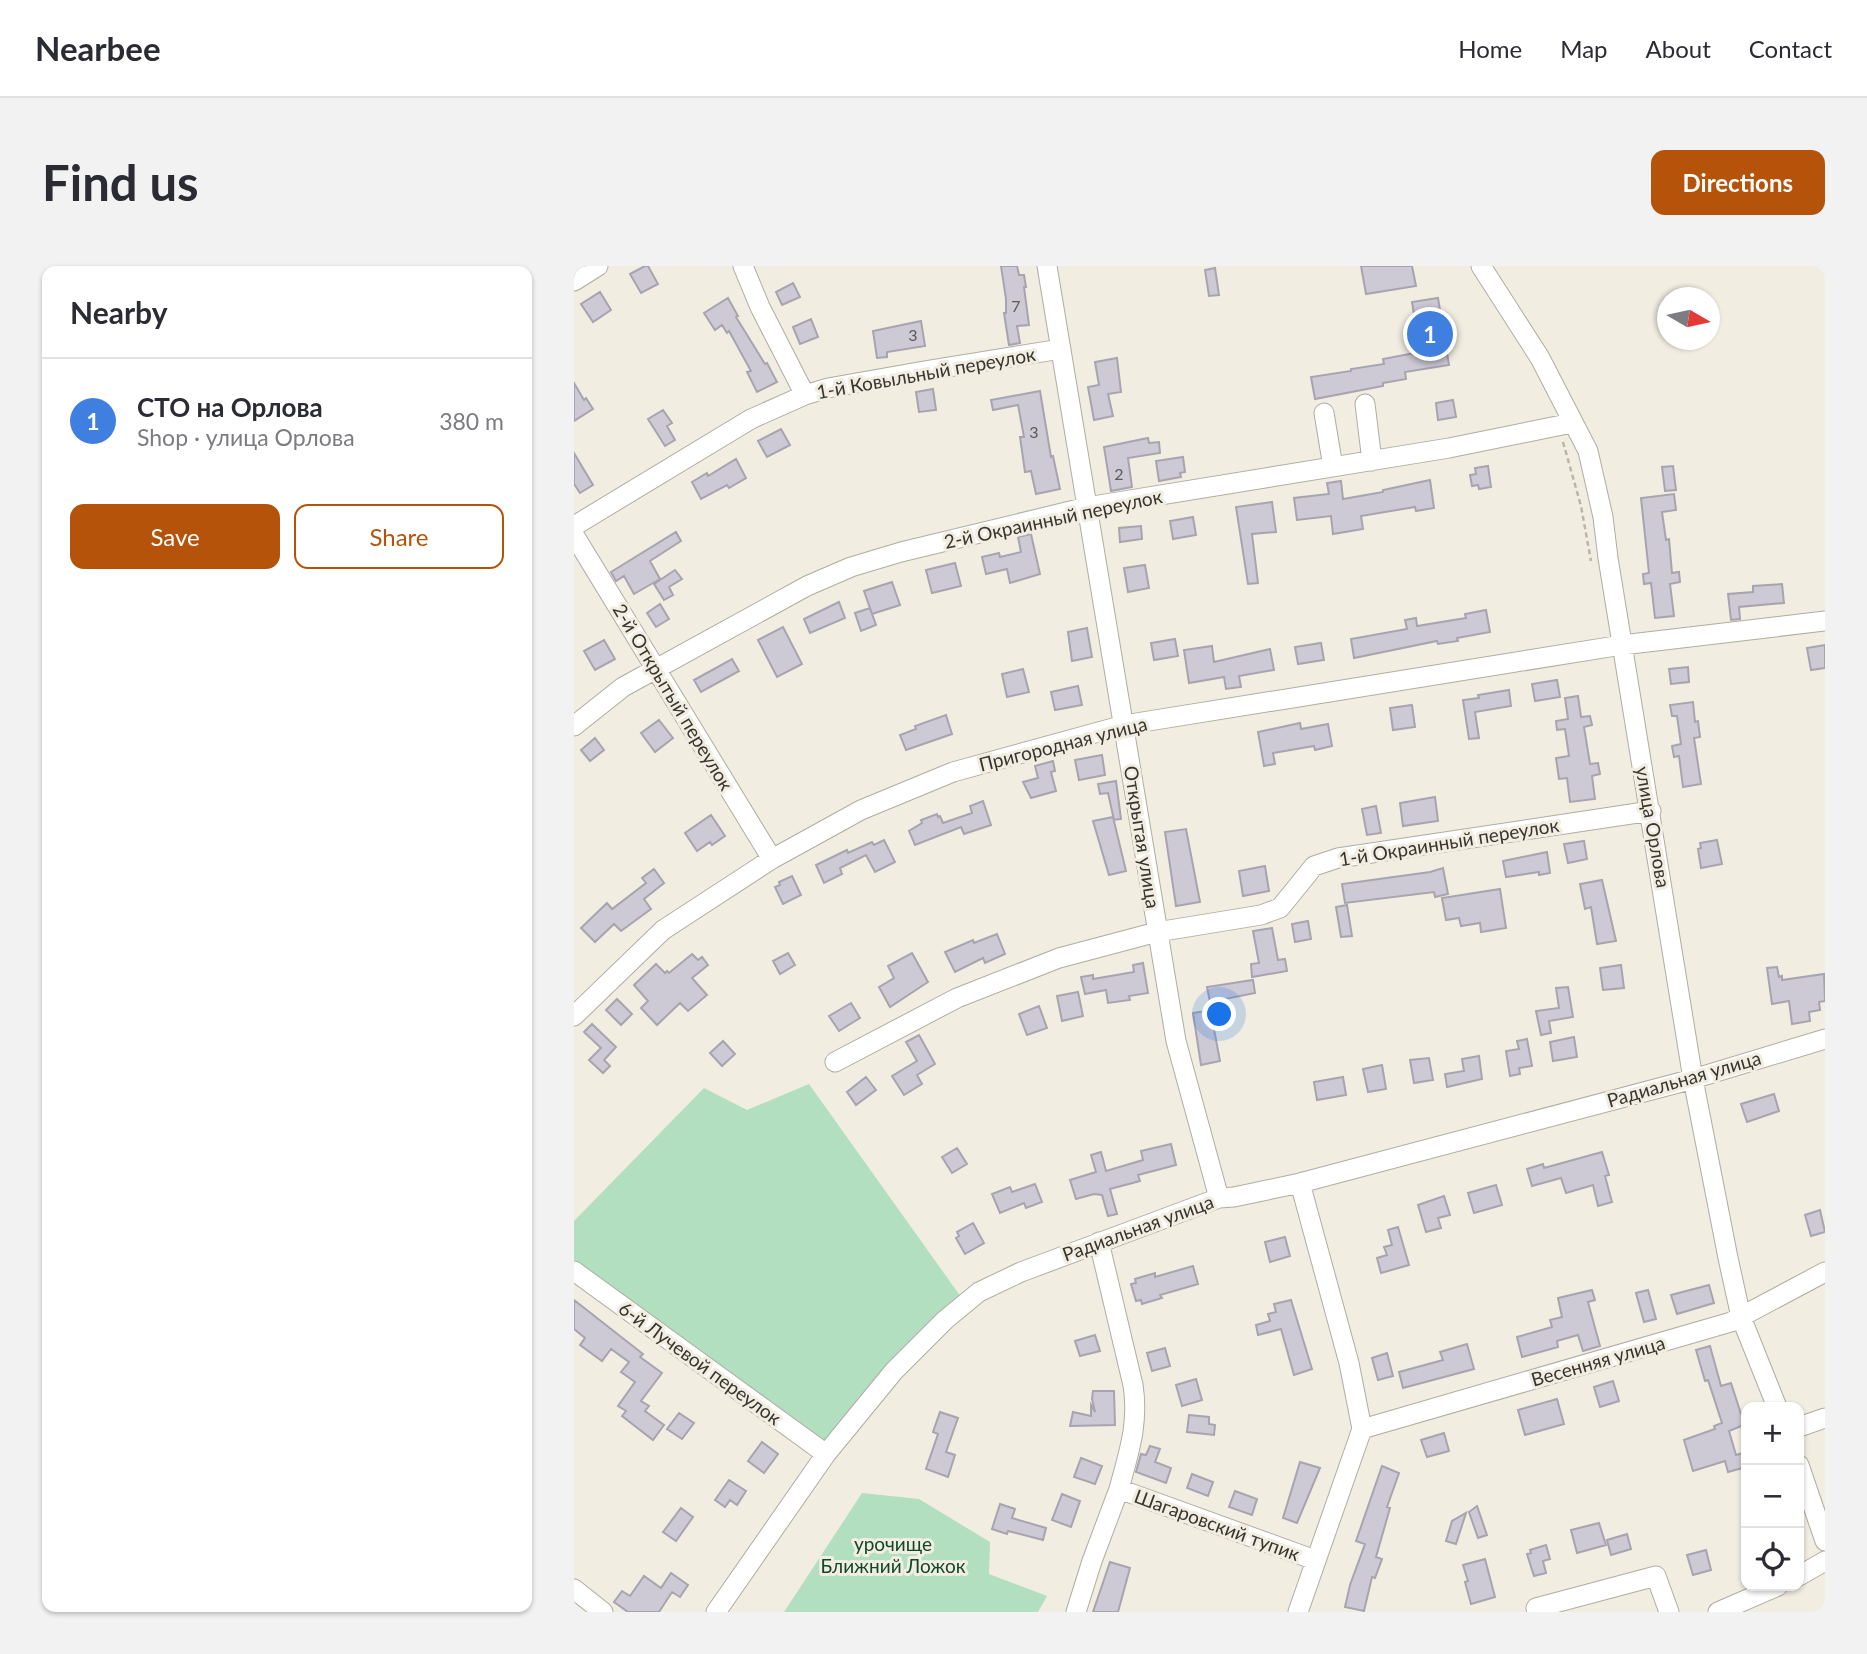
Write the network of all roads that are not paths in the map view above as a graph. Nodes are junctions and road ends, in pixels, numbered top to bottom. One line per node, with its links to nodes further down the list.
1 (598, 266): 5 (street)
2 (743, 266): 7 (street)
3 (1047, 266): 6 (street, Открытая улица)
4 (1481, 266): 10 (street, улица Орлова)
5 (574, 281)
6 (1061, 349): 7 (street, 1-й Ковыльный переулок); 13 (street, Открытая улица)
7 (806, 395): 14 (street, 1-й Ковыльный переулок)
8 (1365, 404): 11 (street)
9 (1324, 413): 12 (street)
10 (1572, 423): 11 (street, 2-й Окраинный переулок); 17 (street, улица Орлова)
11 (1372, 461): 12 (street, 2-й Окраинный переулок)
12 (1333, 467): 13 (street, 2-й Окраинный переулок)
13 (1087, 507): 18 (street, 2-й Окраинный переулок); 19 (street, Открытая улица)
14 (574, 526)
15 (574, 535): 18 (street, 2-й Открытый переулок)
16 (1825, 621): 17 (street, Пригородная улица)
17 (1622, 645): 19 (street, Пригородная улица); 21 (street, улица Орлова)
18 (656, 668): 20 (street, 2-й Окраинный переулок); 22 (street, 2-й Открытый переулок)
19 (1124, 725): 22 (street, Пригородная улица); 23 (street, Открытая улица)
20 (574, 726)
21 (1651, 811): 23 (street, 1-й Окраинный переулок); 27 (street, улица Орлова)
22 (772, 859): 24 (street, Пригородная улица)
23 (1157, 932): 26 (street, 1-й Окраинный переулок); 29 (street, Открытая улица)
24 (574, 1016)
25 (1825, 1040): 27 (street, Радиальная улица)
26 (835, 1062)
27 (1693, 1079): 28 (street, Радиальная улица); 33 (street, улица Орлова)
28 (1300, 1182): 29 (street, Радиальная улица); 37 (street)
29 (1219, 1198): 30 (street, Радиальная улица)
30 (1099, 1242): 38 (street, Радиальная улица); 40 (street, Шагаровский тупик)
31 (574, 1271): 38 (street, 6-й Лучевой переулок)
32 (1825, 1272): 33 (street, Весенняя улица)
33 (1741, 1317): 34 (street, улица Орлова); 37 (street, Весенняя улица)
34 (1775, 1402)
35 (1825, 1418): 36 (street)
36 (1804, 1425)
37 (1362, 1429): 42 (street)
38 (826, 1454): 48 (street, Радиальная улица)
39 (1804, 1480): 41 (street)
40 (1119, 1489): 42 (street, Шагаровский тупик); 49 (street, Шагаровский тупик)
41 (1825, 1541)
42 (1315, 1560): 50 (street)
43 (1825, 1561): 44 (street)
44 (1804, 1573)
45 (574, 1589): 47 (street)
46 (1767, 1591): 53 (street)
47 (603, 1612)
48 (716, 1612)
49 (1076, 1612)
50 (1298, 1612)
51 (1537, 1612): 52 (street)
52 (1669, 1612)
53 (1718, 1612)

